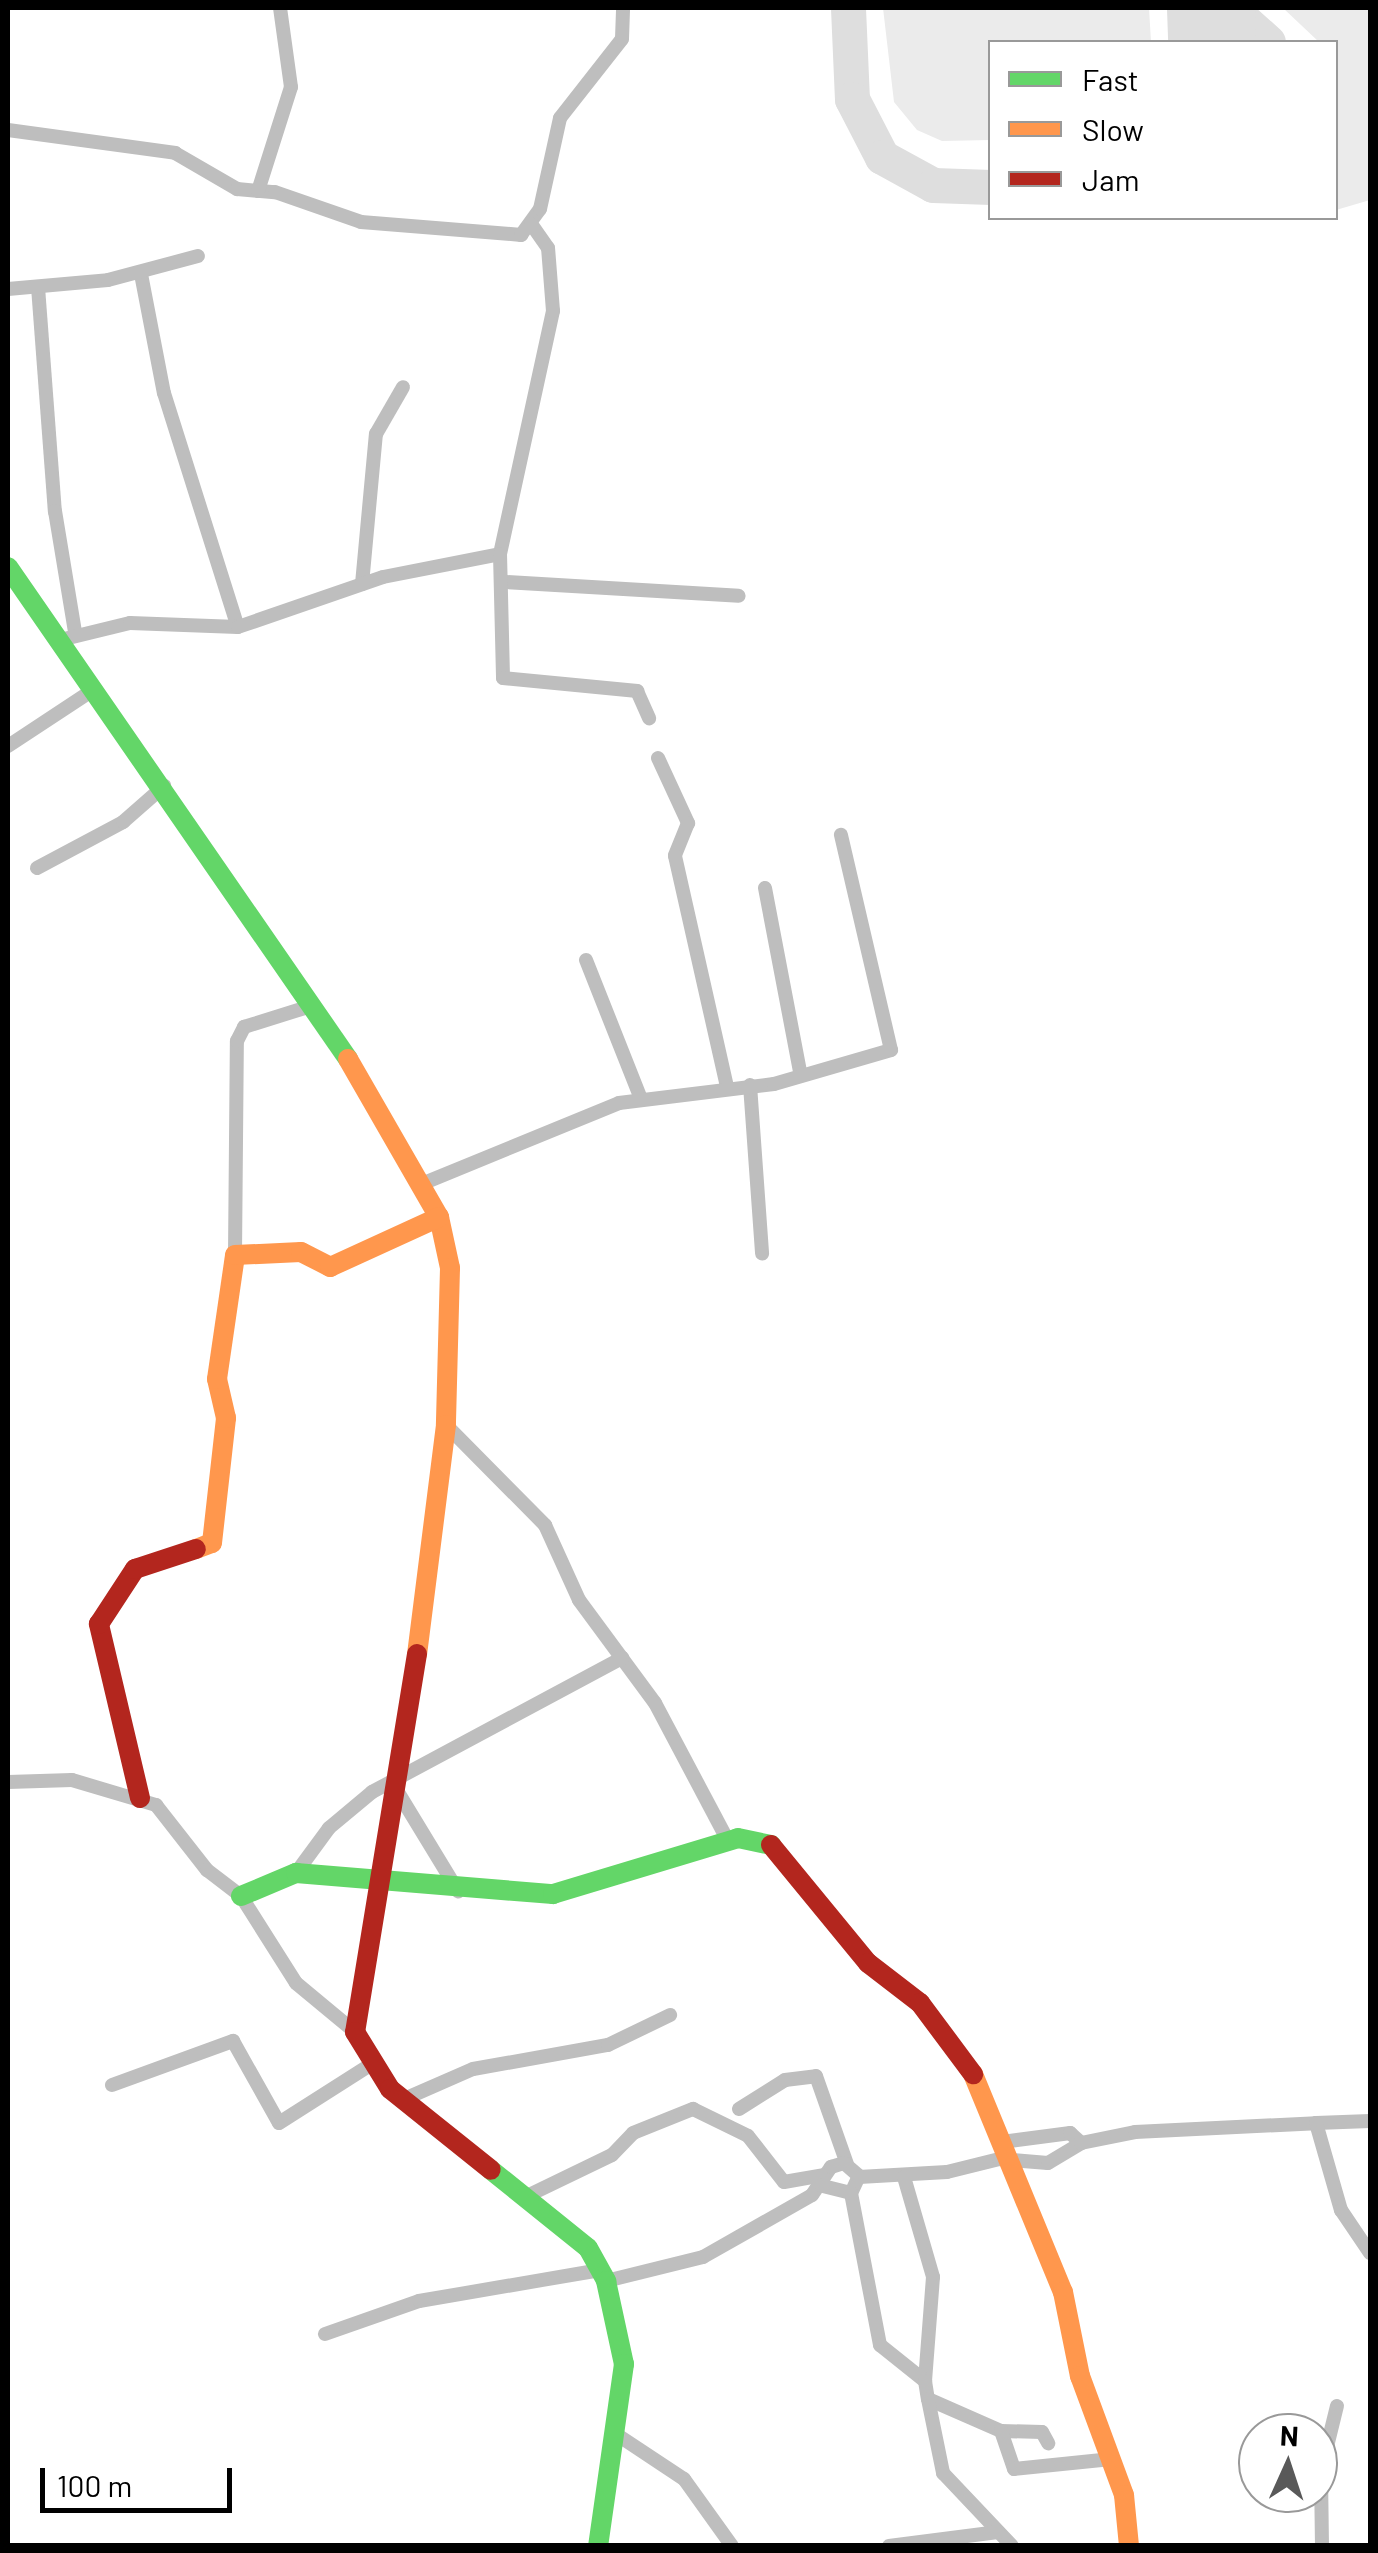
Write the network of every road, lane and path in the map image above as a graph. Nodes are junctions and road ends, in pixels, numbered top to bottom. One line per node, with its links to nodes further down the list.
1 (280, 8): 4 (street)
2 (623, 8): 5 (street)
3 (8, 130): 4 (street)
4 (258, 191): 5 (street)
5 (531, 224): 11 (street)
6 (198, 256): 7 (street)
7 (141, 274): 8 (street); 16 (street)
8 (38, 286): 9 (street); 17 (street)
9 (8, 289)
10 (402, 387): 14 (street)
11 (500, 554): 13 (street); 14 (street)
12 (8, 567): 17 (street)
13 (506, 582): 15 (street); 19 (street)
14 (362, 584): 16 (street)
15 (739, 596)
16 (238, 627): 17 (street)
17 (66, 636): 18 (street)
18 (93, 690): 20 (street); 22 (street)
19 (649, 718)
20 (8, 746)
21 (658, 758): 30 (street)
22 (164, 786): 24 (street); 27 (street)
23 (841, 836): 28 (street)
24 (37, 868)
25 (766, 888): 28 (street)
26 (586, 960): 31 (street)
27 (308, 1007): 32 (street); 35 (street)
28 (802, 1076): 29 (street)
29 (750, 1085): 30 (street); 34 (street)
30 (727, 1086): 31 (street)
31 (641, 1099): 32 (street)
32 (424, 1183): 33 (street)
33 (439, 1216): 35 (street); 36 (street)
34 (762, 1254)
35 (235, 1255): 40 (street)
36 (446, 1425): 37 (street); 39 (street)
37 (622, 1658): 39 (street); 41 (street)
38 (8, 1782): 40 (street)
39 (400, 1789): 42 (street); 43 (street); 44 (street)
40 (140, 1798): 45 (street)
41 (729, 1843): 44 (street); 56 (street)
42 (296, 1874): 43 (street); 45 (street)
43 (380, 1880): 44 (street); 47 (street)
44 (458, 1891)
45 (242, 1896): 47 (street)
46 (670, 2015): 50 (street)
47 (355, 2032): 48 (street)
48 (370, 2065): 49 (street); 50 (street)
49 (112, 2085)
50 (402, 2100): 64 (street)
51 (739, 2109): 52 (street); 55 (street); 59 (street)
52 (717, 2118): 55 (street); 64 (street)
53 (1370, 2120): 54 (street)
54 (1316, 2123): 57 (street); 65 (street)
55 (741, 2131): 62 (street)
56 (1002, 2142): 57 (street); 58 (street)
57 (1081, 2143): 58 (street)
58 (1010, 2162): 61 (street); 74 (street)
59 (847, 2164): 60 (street); 62 (street)
60 (859, 2177): 61 (street); 63 (street)
61 (904, 2178): 68 (street)
62 (822, 2180): 63 (street); 66 (street)
63 (851, 2193): 68 (street)
64 (527, 2196): 66 (street)
65 (1370, 2253)
66 (603, 2275): 67 (street); 72 (street)
67 (325, 2334)
68 (926, 2380): 69 (street)
69 (928, 2399): 71 (street); 75 (street)
70 (1337, 2406): 81 (street)
71 (1000, 2431): 73 (street); 74 (street)
72 (619, 2436): 76 (street); 77 (street)
73 (1048, 2443)
74 (1111, 2459): 80 (street)
75 (998, 2532): 78 (street); 79 (street)
76 (598, 2546)
77 (732, 2546)
78 (889, 2546)
79 (1012, 2546)
80 (1129, 2546)
81 (1322, 2546)

